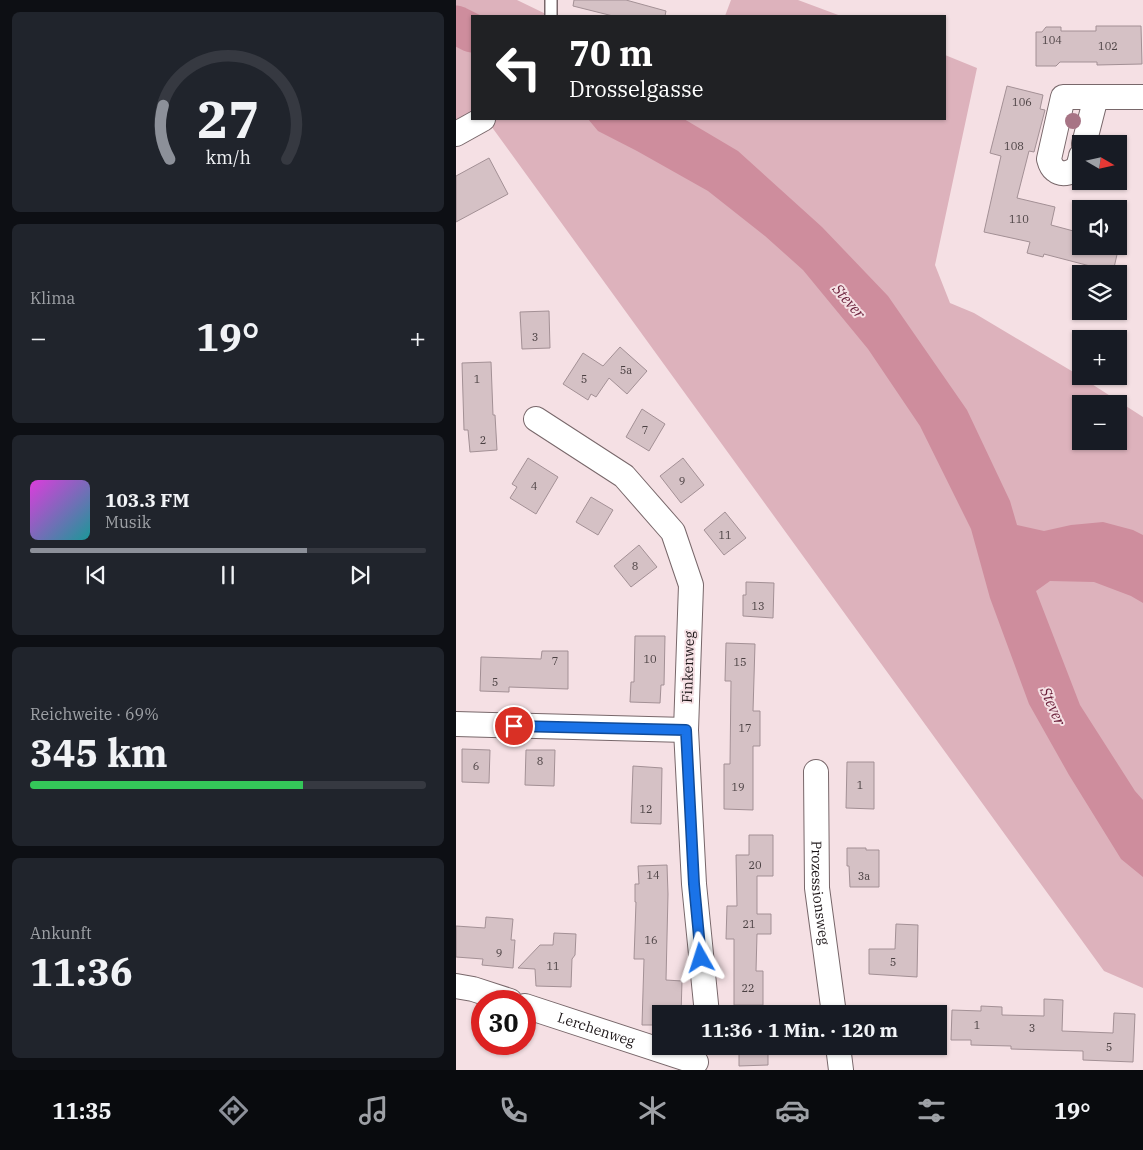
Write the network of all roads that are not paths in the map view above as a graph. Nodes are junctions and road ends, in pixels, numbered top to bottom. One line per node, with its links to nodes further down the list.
1 (551, 0): 2 (lane)
2 (551, 15)
3 (1096, 97): 4 (street); 7 (street); 8 (street)
4 (1143, 97)
5 (481, 120): 6 (street)
6 (456, 134)
7 (1086, 135)
8 (1072, 171)
9 (536, 418): 11 (street, Finkenweg)
10 (456, 724): 11 (street)
11 (686, 730): 15 (street, Finkenweg)
12 (816, 772): 16 (street, Prozessionsweg)
13 (456, 986): 14 (street)
14 (476, 990)
15 (706, 1005)
16 (833, 1005)
17 (536, 1009): 19 (street, Lerchenweg)
18 (839, 1055): 20 (street)
19 (699, 1060)
20 (841, 1070)

